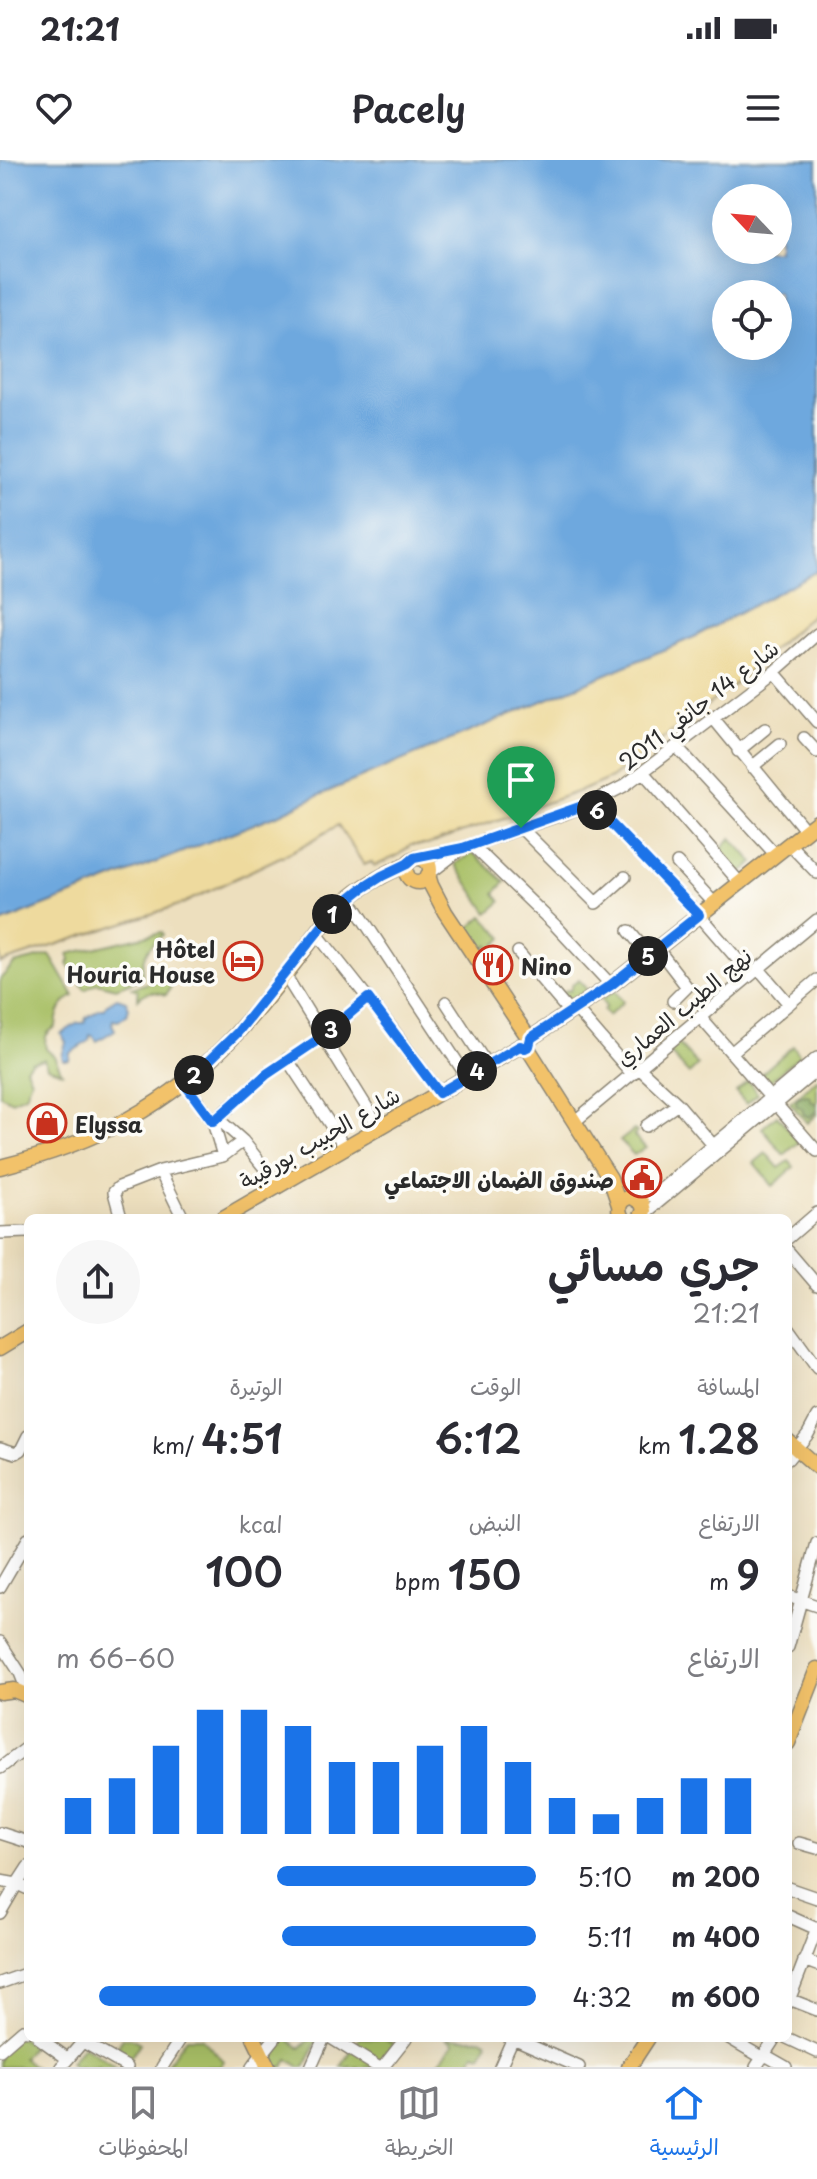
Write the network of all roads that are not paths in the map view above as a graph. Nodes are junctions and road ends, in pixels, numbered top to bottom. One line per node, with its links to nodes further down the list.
1 (817, 634): 2 (street, شارع 14 جانفي 2011)
2 (774, 672): 3 (street, شارع 14 جانفي 2011); 4 (street)
3 (714, 719): 8 (street, شارع 14 جانفي 2011); 9 (street)
4 (817, 722)
5 (765, 729): 9 (street)
6 (804, 738): 10 (street)
7 (780, 744): 11 (street)
8 (677, 747): 12 (street, شارع 14 جانفي 2011); 18 (street)
9 (738, 751): 11 (street)
10 (817, 752)
11 (752, 767): 14 (street)
12 (643, 772): 13 (street, شارع 14 جانفي 2011); 25 (street)
13 (591, 803): 15 (street, شارع 14 جانفي 2011); 29 (street)
14 (812, 827): 16 (main road, شارع الحبيب بورقيبة)
15 (521, 828): 17 (street, شارع 14 جانفي 2011); 23 (street)
16 (789, 844): 18 (main road, شارع الحبيب بورقيبة); 21 (street)
17 (468, 847): 19 (street, شارع 14 جانفي 2011); 22 (street, شارع 14 جانفي 2011); 38 (street)
18 (776, 855): 25 (main road, شارع الحبيب بورقيبة)
19 (414, 861): 22 (main road); 24 (main road); 26 (main road)
20 (677, 863): 27 (street)
21 (817, 873)
22 (429, 875): 24 (main road); 28 (main road)
23 (625, 877)
24 (413, 881): 26 (main road); 28 (main road)
25 (741, 884): 27 (main road, شارع الحبيب بورقيبة)
26 (355, 894): 32 (main road); 53 (street)
27 (714, 903): 29 (main road, شارع الحبيب بورقيبة)
28 (445, 912): 46 (main road)
29 (699, 915): 34 (main road, شارع الحبيب بورقيبة); 35 (street)
30 (817, 920): 35 (street, نهج الطيب العماري)
31 (629, 931): 34 (street)
32 (317, 934): 36 (main road); 39 (street)
33 (518, 952): 43 (street)
34 (653, 952): 38 (main road, شارع الحبيب بورقيبة); 40 (street)
35 (755, 972): 42 (street); 44 (street, نهج الطيب العماري)
36 (285, 975): 45 (street); 54 (main road)
37 (817, 980): 42 (street)
38 (611, 985): 43 (main road, شارع الحبيب بورقيبة)
39 (368, 998): 45 (street); 55 (street)
40 (673, 1001)
41 (446, 1002): 50 (street)
42 (789, 1004): 47 (street)
43 (573, 1011): 46 (main road, شارع الحبيب بورقيبة); 52 (street)
44 (700, 1017): 47 (street); 52 (street, نهج الطيب العماري)
45 (322, 1037): 49 (street); 61 (street)
46 (525, 1041): 50 (main road, شارع الحبيب بورقيبة); 59 (main road)
47 (731, 1053): 56 (street)
48 (817, 1058): 56 (street)
49 (287, 1059): 58 (street); 64 (street)
50 (487, 1065): 53 (main road, شارع الحبيب بورقيبة)
51 (817, 1070): 56 (street)
52 (635, 1071): 57 (street); 59 (street, نهج الطيب العماري)
53 (467, 1077): 55 (main road, شارع الحبيب بورقيبة)
54 (185, 1084): 58 (street); 67 (main road)
55 (439, 1093): 61 (main road, شارع الحبيب بورقيبة)
56 (773, 1101): 63 (street); 65 (street); 76 (street)
57 (678, 1104): 60 (street); 63 (street)
58 (215, 1120): 62 (street); 66 (street)
59 (574, 1122): 70 (main road)
60 (646, 1126)
61 (379, 1127): 64 (main road, شارع الحبيب بورقيبة)
62 (243, 1141): 66 (street); 69 (street)
63 (713, 1145): 70 (street)
64 (345, 1147): 69 (main road, شارع الحبيب بورقيبة)
65 (817, 1151)
66 (223, 1156): 68 (street)
67 (0, 1167)
68 (160, 1171): 72 (street); 73 (street)
69 (278, 1185): 74 (main road, شارع الحبيب بورقيبة)
70 (623, 1207): 75 (main road)
71 (817, 1213): 79 (street)
72 (118, 1214)
73 (181, 1214)
74 (230, 1214)
75 (642, 1214)
76 (645, 1214)
77 (24, 1232): 78 (street)
78 (0, 1233)
79 (792, 1235)
80 (792, 1256): 81 (street)
81 (817, 1285)
82 (24, 1333): 84 (main road)
83 (792, 1334): 85 (street)
84 (0, 1348)
85 (817, 1368)
86 (817, 1417): 88 (street)
87 (0, 1448): 89 (street)
88 (792, 1449)
89 (24, 1451)
90 (792, 1453): 92 (main road)
91 (792, 1454): 93 (main road)
92 (817, 1467)
93 (817, 1477)
94 (817, 1543): 98 (street)
95 (24, 1546): 96 (street)
96 (0, 1587)
97 (792, 1597): 98 (street)
98 (802, 1600): 99 (street); 100 (street)
99 (817, 1606)
100 (792, 1634)
101 (0, 1642): 103 (street)
102 (817, 1669): 106 (main road)
103 (24, 1684)
104 (24, 1690): 105 (main road)
105 (0, 1692)
106 (792, 1733)
107 (24, 1748): 108 (street)
108 (0, 1768)
109 (0, 1833): 110 (street)
110 (24, 1841)
111 (799, 1843): 112 (street)
112 (817, 1848)
113 (0, 1881): 114 (street)
114 (22, 1886): 117 (street)
115 (792, 1889): 116 (street)
116 (817, 1898)
117 (0, 1913)
118 (792, 1918): 119 (street)
119 (817, 1928): 120 (street)
120 (804, 1960): 121 (street); 124 (street)
121 (817, 1965)
122 (24, 1974): 123 (street)
123 (0, 1983)
124 (792, 1991)
125 (792, 2002): 126 (street)
126 (817, 2010)
127 (24, 2030): 142 (street)
128 (792, 2040): 143 (street)
129 (43, 2042): 146 (street)
130 (82, 2042): 146 (street)
131 (87, 2042): 147 (street)
132 (178, 2042): 148 (street)
133 (256, 2042): 144 (main road)
134 (322, 2042): 150 (street)
135 (338, 2042): 151 (street)
136 (403, 2042): 151 (street)
137 (511, 2042): 152 (street)
138 (522, 2042): 153 (street)
139 (642, 2042): 154 (main road)
140 (735, 2042): 145 (street)
141 (772, 2042): 145 (street)
142 (0, 2050)
143 (817, 2052)
144 (265, 2060): 149 (street)
145 (761, 2060): 155 (street)
146 (65, 2063)
147 (127, 2067)
148 (162, 2067)
149 (252, 2067)
150 (311, 2067)
151 (381, 2067)
152 (500, 2067)
153 (579, 2067)
154 (629, 2067)
155 (786, 2067)

